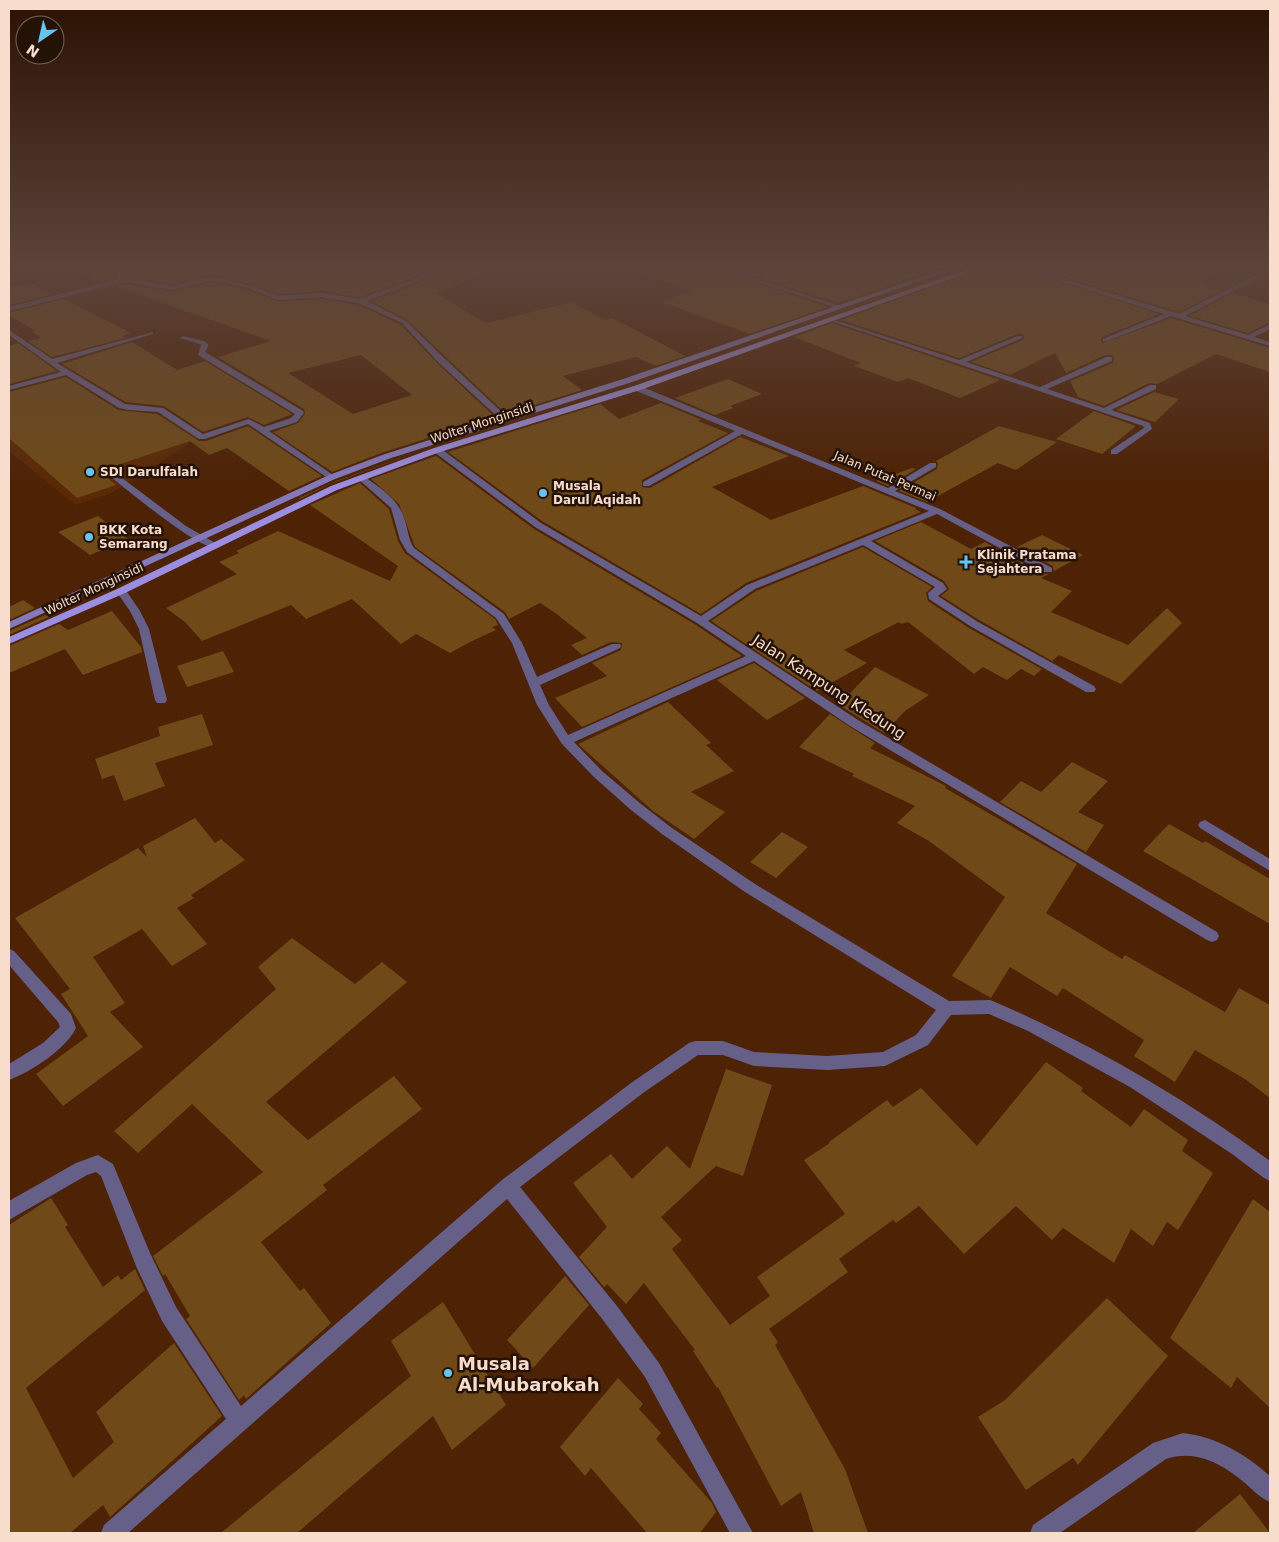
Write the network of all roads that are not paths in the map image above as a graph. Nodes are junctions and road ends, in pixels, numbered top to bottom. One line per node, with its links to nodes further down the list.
1 (20, 340): 12 (street)
2 (127, 340): 12 (street)
3 (193, 340): 21 (street)
4 (421, 340): 20 (street)
5 (746, 340): 20 (main road, Wolter Monginsidi)
6 (772, 340): 17 (main road, Wolter Monginsidi)
7 (891, 340): 13 (street)
8 (1013, 340): 13 (street)
9 (1258, 340): 10 (street)
10 (1270, 344)
11 (1108, 359): 18 (street)
12 (51, 362): 14 (street)
13 (958, 363): 18 (street)
14 (68, 372): 16 (street); 21 (street)
15 (1153, 387): 19 (street)
16 (9, 388)
17 (638, 388): 22 (street, Jalan Putat Permai); 23 (main road, Wolter Monginsidi)
18 (1038, 390): 19 (street)
19 (1104, 411): 24 (street)
20 (504, 418): 27 (main road, Wolter Monginsidi)
21 (263, 430): 27 (street)
22 (741, 430): 29 (street); 30 (street, Jalan Putat Permai)
23 (437, 450): 28 (main road, Wolter Monginsidi); 37 (street, Jalan Kampung Kledung)
24 (1114, 452)
25 (933, 466): 30 (street)
26 (110, 472): 32 (street)
27 (328, 475): 32 (main road, Wolter Monginsidi)
28 (361, 478): 34 (main road, Wolter Monginsidi); 42 (street)
29 (646, 484)
30 (888, 491): 31 (street, Jalan Putat Permai)
31 (936, 511): 33 (street, Jalan Putat Permai); 35 (street)
32 (196, 536): 34 (street); 38 (main road, Wolter Monginsidi)
33 (863, 541): 37 (street, Jalan Putat Permai); 43 (street)
34 (214, 546): 36 (main road, Wolter Monginsidi)
35 (1048, 570)
36 (122, 591): 39 (main road, Wolter Monginsidi); 44 (street)
37 (702, 621): 41 (street, Jalan Kampung Kledung)
38 (9, 626)
39 (9, 641)
40 (616, 646): 42 (street)
41 (754, 658): 45 (street); 48 (street, Jalan Kampung Kledung)
42 (534, 683): 45 (street)
43 (1090, 689)
44 (161, 700)
45 (566, 741): 50 (street)
46 (1205, 825): 47 (street)
47 (1270, 866)
48 (1212, 936)
49 (9, 955): 51 (street)
50 (947, 1008): 52 (street); 53 (street)
51 (9, 1073)
52 (1270, 1172)
53 (508, 1186): 55 (street); 58 (street)
54 (9, 1211): 55 (street)
55 (239, 1421): 57 (street)
56 (1270, 1491): 59 (street)
57 (112, 1533)
58 (742, 1533)
59 (1040, 1533)

